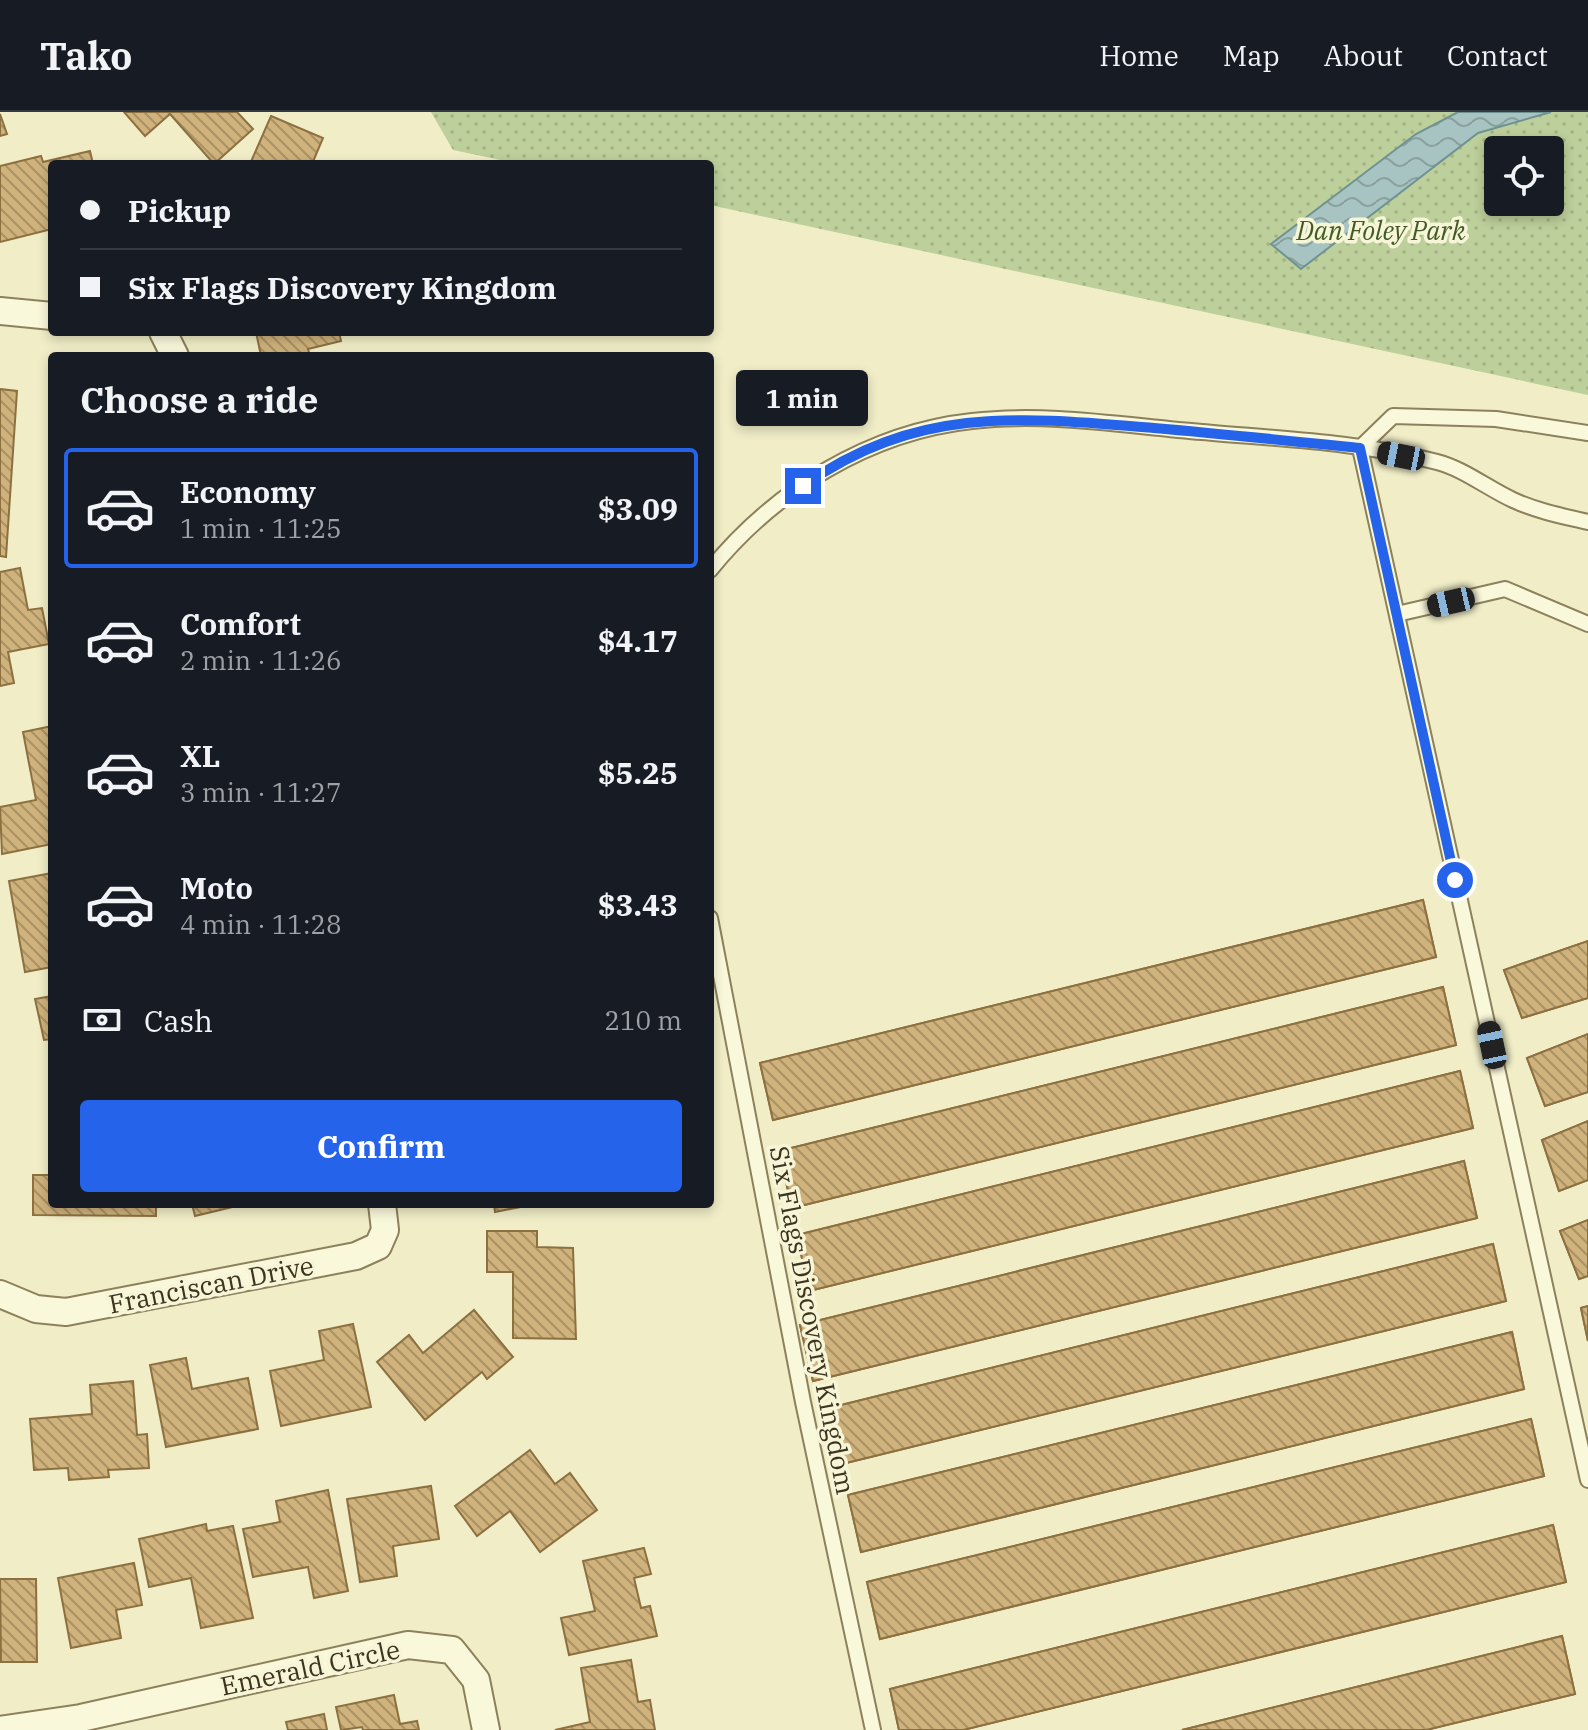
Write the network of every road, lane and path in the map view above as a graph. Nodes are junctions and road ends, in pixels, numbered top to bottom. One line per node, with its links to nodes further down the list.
1 (0, 311): 2 (street)
2 (48, 316)
3 (1588, 433): 4 (lane)
4 (1360, 448): 5 (lane); 6 (lane); 7 (lane)
5 (1588, 522)
6 (714, 566)
7 (1397, 614): 8 (lane); 12 (lane)
8 (1588, 624)
9 (714, 939): 16 (lane, Six Flags Discovery Kingdom)
10 (382, 1208): 11 (street, Franciscan Drive)
11 (0, 1294)
12 (1588, 1480)
13 (83, 1724): 14 (street, Emerald Circle); 15 (street, Emerald Circle)
14 (0, 1730)
15 (486, 1730)
16 (873, 1730)

